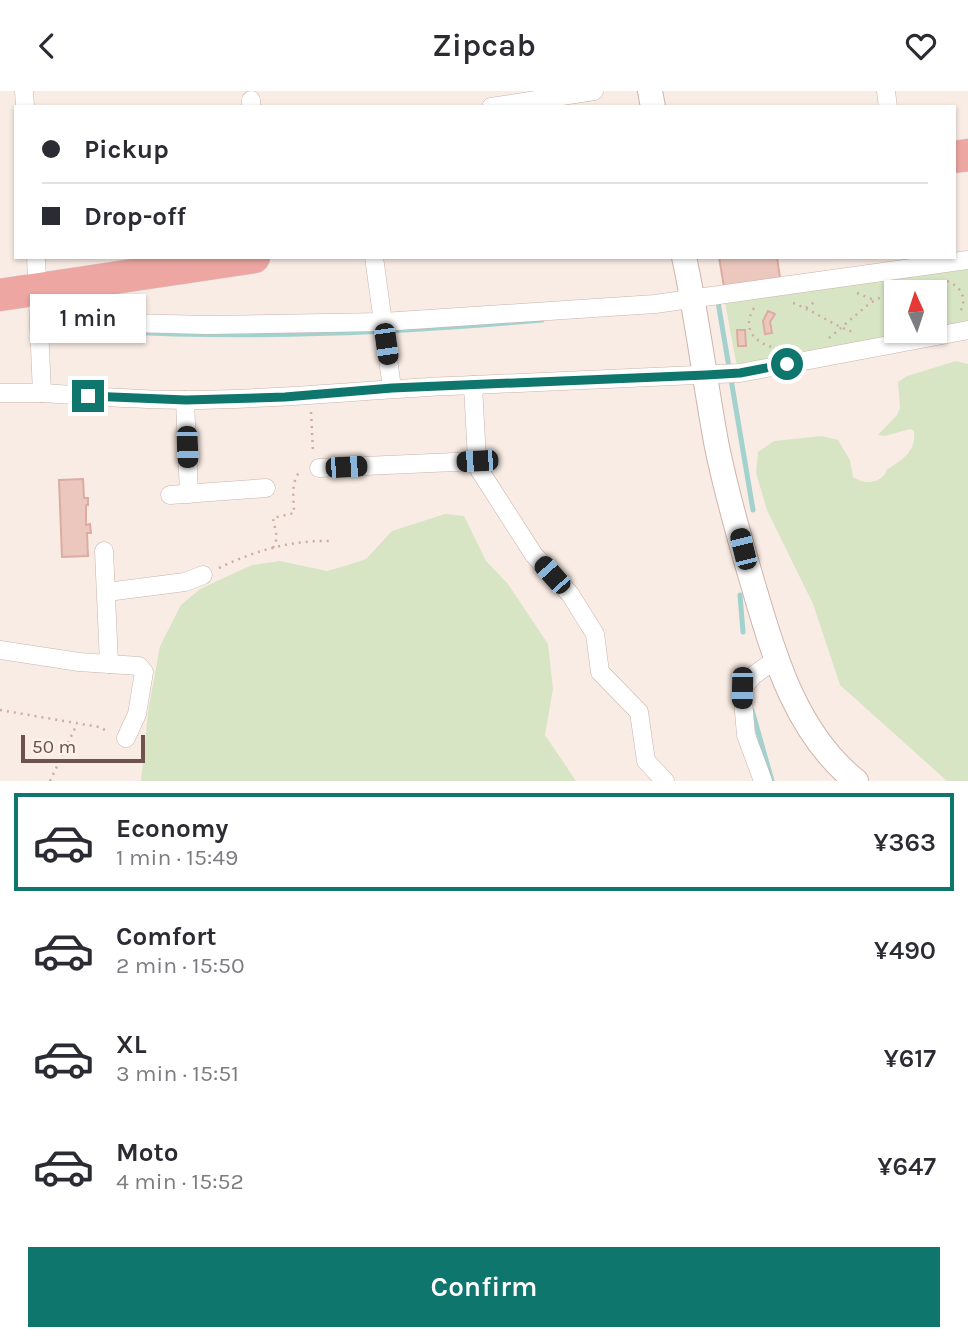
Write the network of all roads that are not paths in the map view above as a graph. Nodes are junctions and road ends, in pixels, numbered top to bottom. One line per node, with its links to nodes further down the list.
1 (594, 91): 2 (street)
2 (504, 105)
3 (35, 259): 9 (street)
4 (241, 259): 9 (highway)
5 (374, 259): 11 (street)
6 (684, 259): 10 (street)
7 (968, 260): 8 (street)
8 (911, 263): 10 (street)
9 (19, 292): 11 (street); 17 (street)
10 (693, 299): 11 (street); 13 (street)
11 (383, 322): 15 (street)
12 (968, 330): 13 (street)
13 (706, 375): 14 (street); 28 (street)
14 (473, 385): 15 (street); 20 (street)
15 (392, 388): 18 (street)
16 (0, 393): 17 (street)
17 (42, 393): 18 (street)
18 (186, 400): 22 (street)
19 (316, 460): 20 (street)
20 (477, 461): 31 (street)
21 (266, 488): 22 (street)
22 (189, 494): 23 (street)
23 (170, 495)
24 (104, 551): 26 (street)
25 (203, 575): 26 (street)
26 (107, 592): 29 (street)
27 (0, 650): 29 (street)
28 (775, 660): 32 (street); 33 (street)
29 (109, 664): 30 (street)
30 (126, 737)
31 (665, 781)
32 (763, 781)
33 (856, 781)

